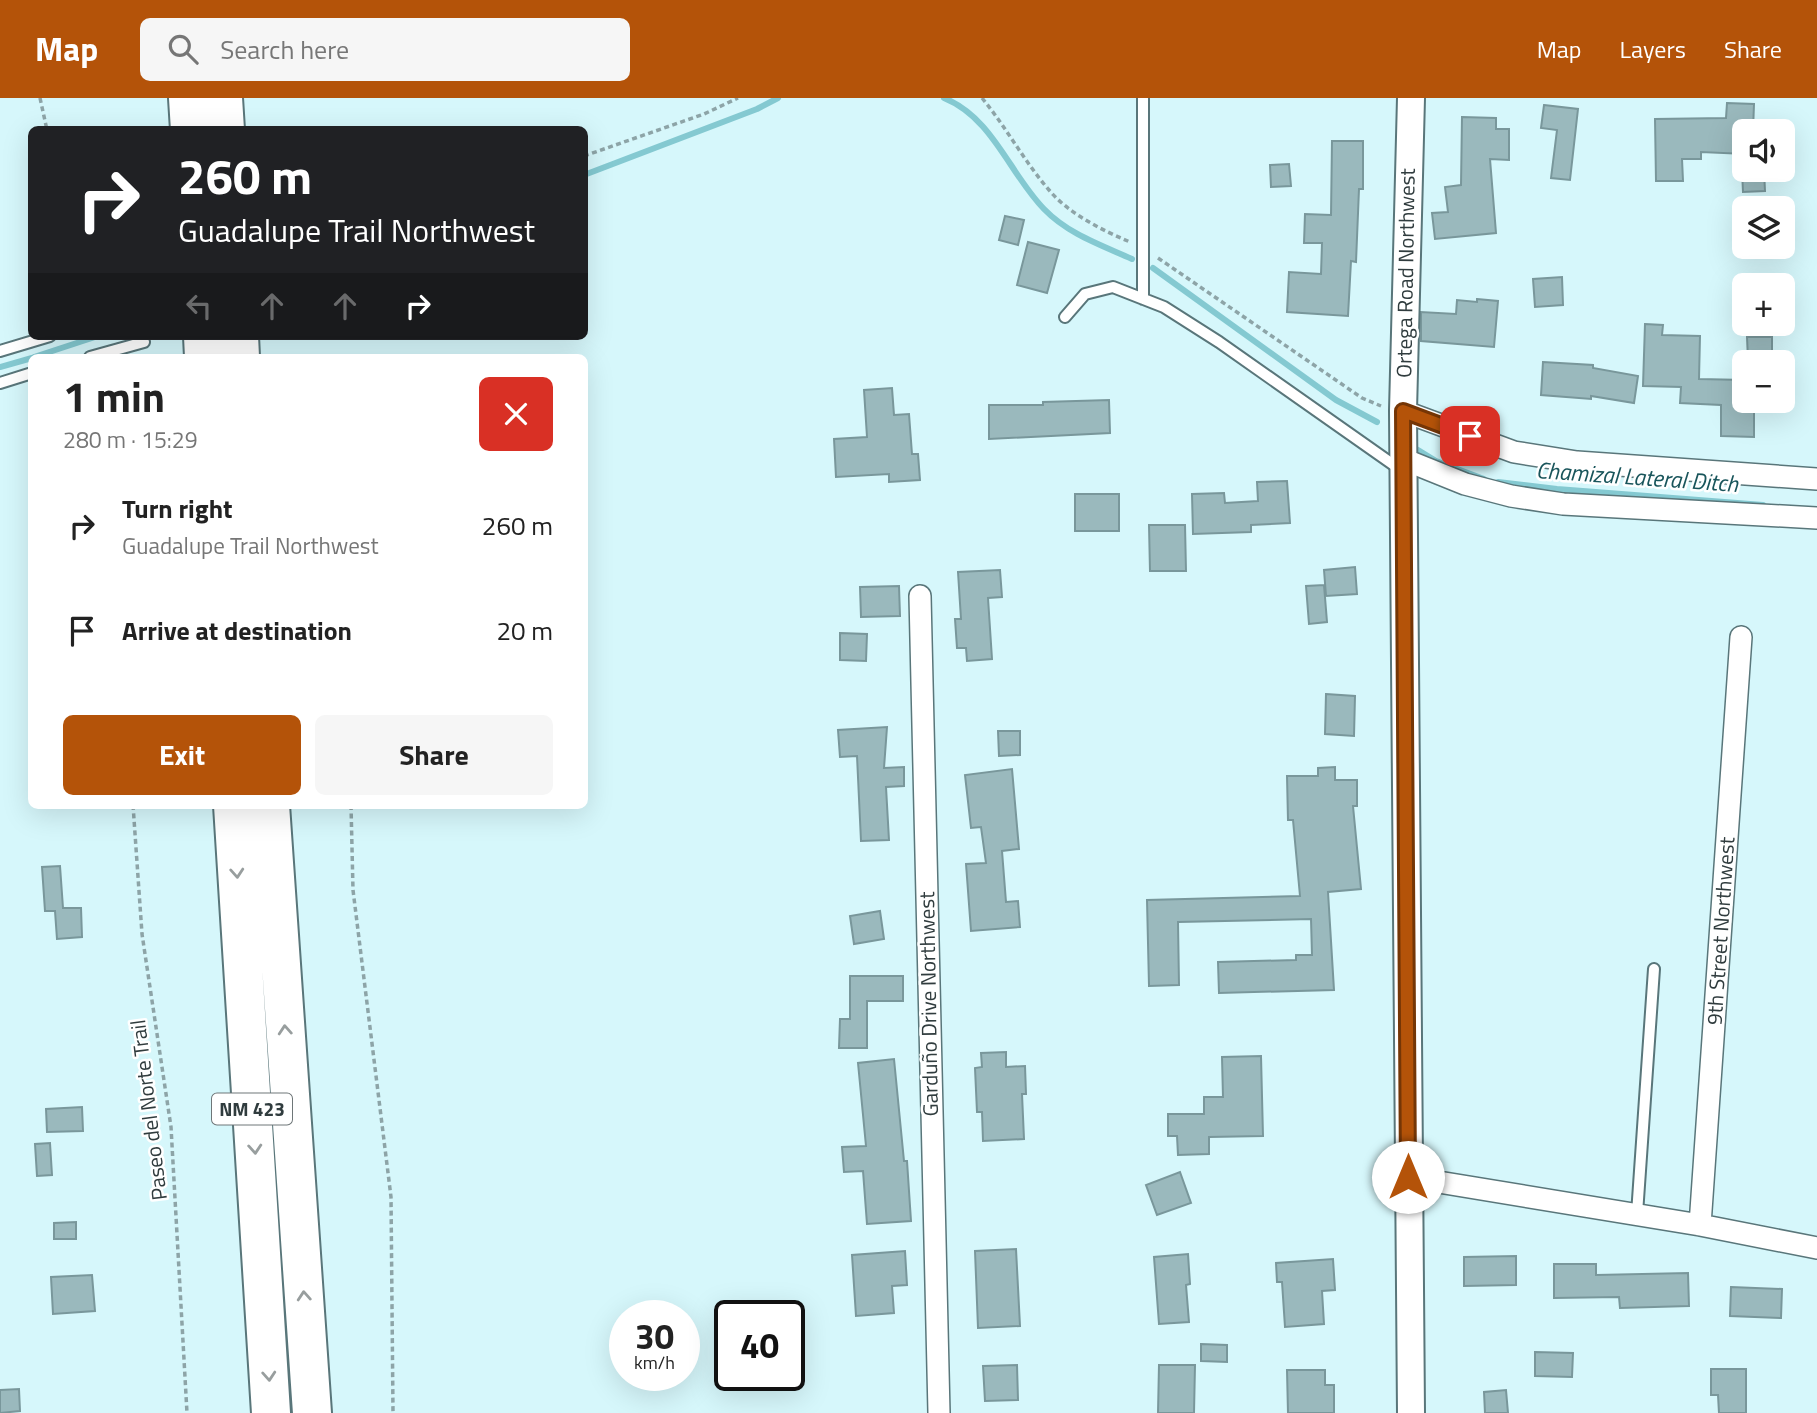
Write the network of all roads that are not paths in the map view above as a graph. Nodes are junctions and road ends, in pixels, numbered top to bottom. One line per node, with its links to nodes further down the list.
1 (188, 98): 5 (highway)
2 (223, 98): 6 (highway)
3 (1143, 98): 7 (lane)
4 (1411, 98): 15 (street, Ortega Road Northwest)
5 (190, 126)
6 (225, 126)
7 (1143, 299): 8 (lane); 16 (lane)
8 (1065, 317)
9 (37, 340): 11 (lane)
10 (144, 342): 12 (lane)
11 (0, 351)
12 (101, 354)
13 (28, 374): 14 (lane)
14 (0, 383)
15 (1403, 411): 16 (street, Ortega Road Northwest); 17 (street)
16 (1404, 465): 18 (street); 24 (street, Ortega Road Northwest)
17 (1817, 479)
18 (1817, 518)
19 (920, 596): 30 (street, Garduño Drive Northwest)
20 (1741, 637): 26 (street, 9th Street Northwest)
21 (233, 809): 28 (highway, NM 423, one-way to 28)
22 (270, 809): 29 (highway, NM 423, one-way to 22)
23 (1654, 969): 25 (lane)
24 (1408, 1177): 25 (street); 31 (street, Ortega Road Northwest)
25 (1637, 1214): 26 (street)
26 (1700, 1225): 27 (street)
27 (1817, 1248)
28 (271, 1413)
29 (312, 1413)
30 (939, 1413)
31 (1411, 1413)

